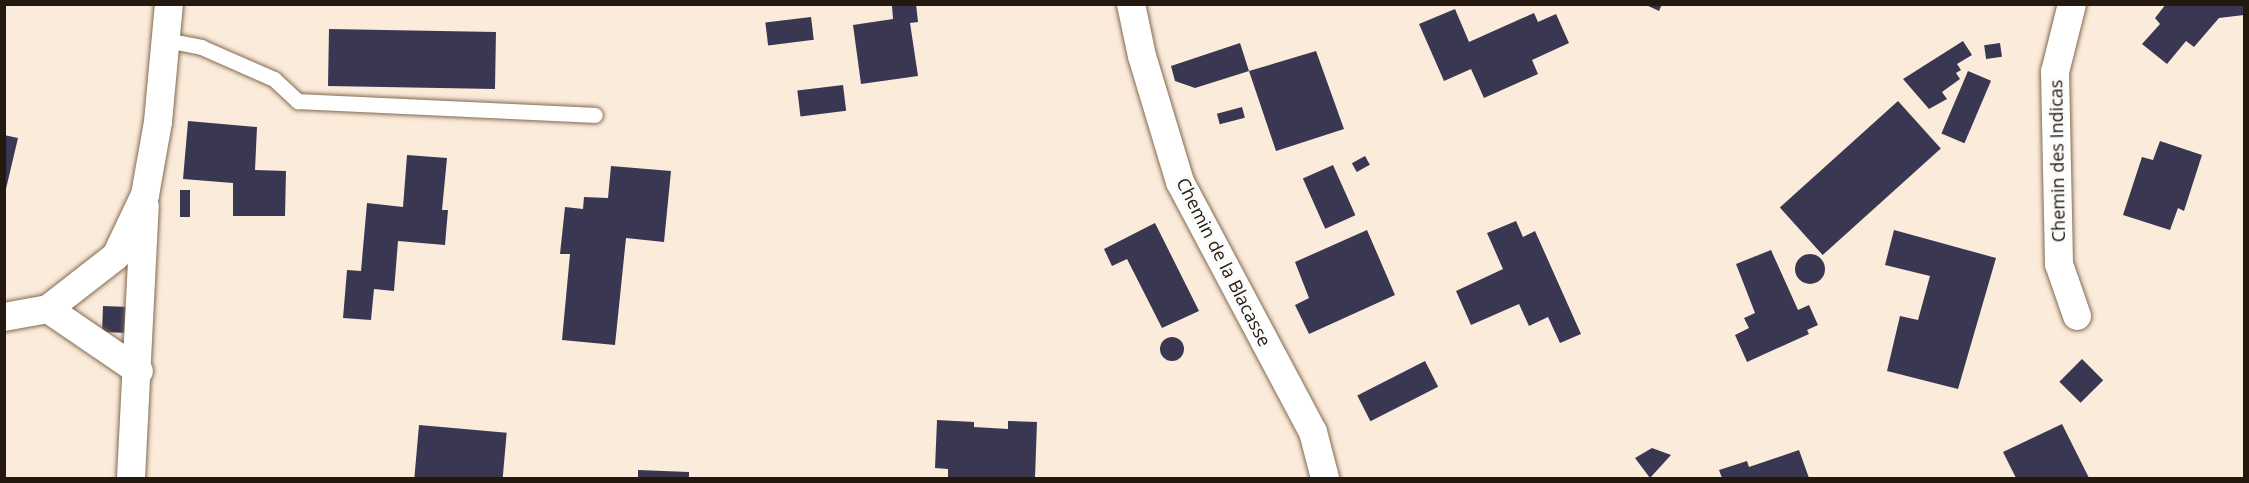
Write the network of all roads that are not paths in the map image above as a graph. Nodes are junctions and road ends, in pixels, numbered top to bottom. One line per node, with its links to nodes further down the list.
1 (169, 4): 4 (street)
2 (1131, 4): 12 (street, Chemin de la Blacasse)
3 (2072, 4): 8 (street, Chemin des Indicas)
4 (166, 40): 5 (lane); 6 (street)
5 (595, 115)
6 (145, 195): 7 (street); 10 (street)
7 (48, 309): 9 (street); 10 (street)
8 (2078, 316)
9 (4, 317)
10 (139, 372): 11 (street)
11 (131, 478)
12 (1325, 478)

